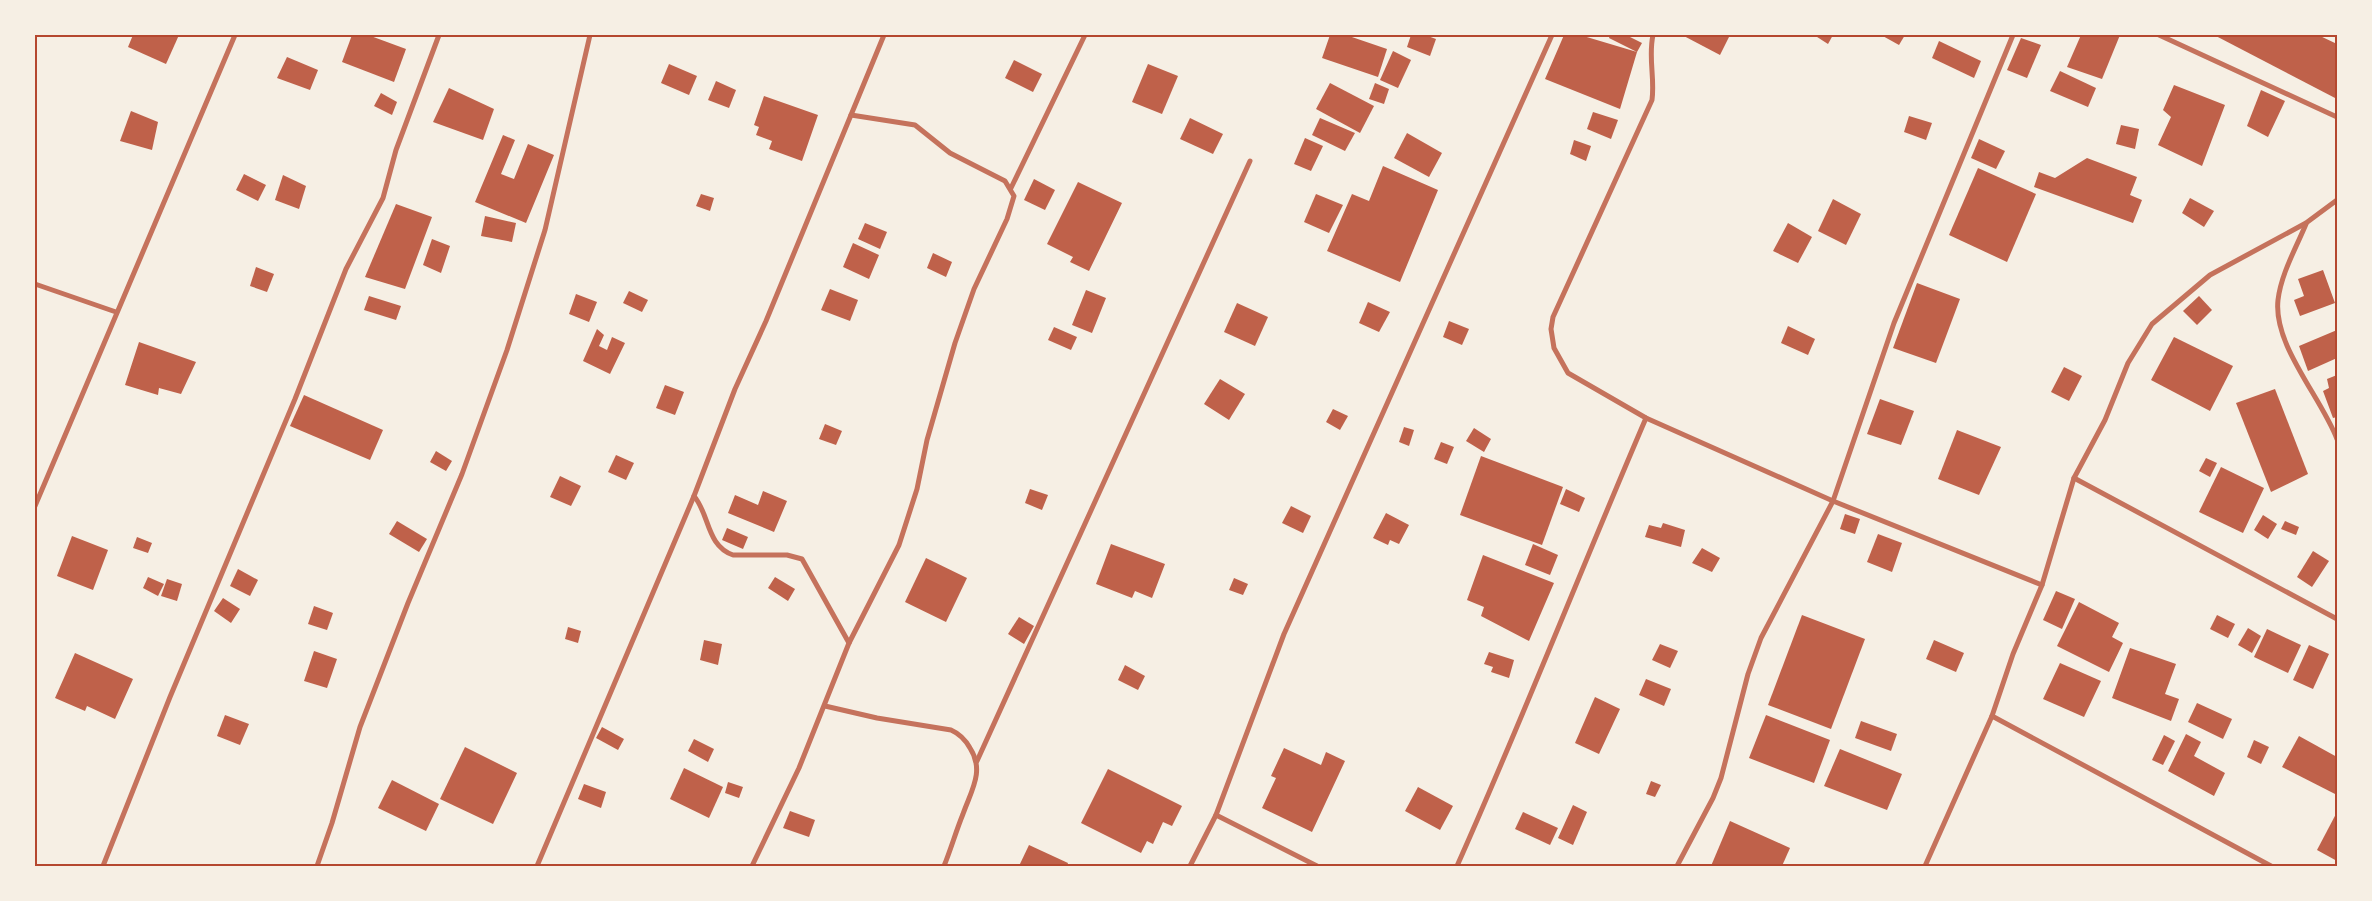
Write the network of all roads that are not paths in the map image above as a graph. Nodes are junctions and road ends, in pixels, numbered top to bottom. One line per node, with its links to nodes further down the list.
1 (234, 35): 18 (street)
2 (439, 35): 32 (street)
3 (590, 35): 33 (street)
4 (884, 35): 11 (street)
5 (1085, 35): 14 (street)
6 (1552, 35): 31 (street)
7 (1653, 35): 19 (street)
8 (2012, 35): 23 (street)
9 (2159, 35): 10 (street)
10 (2169, 37): 12 (street)
11 (852, 115): 14 (street); 22 (street)
12 (2337, 117)
13 (1250, 162): 30 (street)
14 (1011, 188): 27 (street)
15 (2337, 200): 16 (street)
16 (2306, 223): 20 (street); 21 (street)
17 (35, 284): 18 (street)
18 (116, 312): 24 (street)
19 (1646, 418): 23 (street); 39 (street)
20 (2337, 439)
21 (2074, 478): 25 (street); 26 (street)
22 (694, 496): 27 (street); 34 (street)
23 (1833, 501): 25 (street); 40 (street)
24 (35, 506)
25 (2042, 585): 29 (street)
26 (2337, 619)
27 (849, 643): 28 (street)
28 (825, 706): 30 (street); 35 (street)
29 (1992, 716): 41 (street); 42 (street)
30 (977, 761): 36 (street)
31 (1216, 815): 37 (street); 38 (street)
32 (103, 866)
33 (317, 866)
34 (537, 866)
35 (752, 866)
36 (944, 866)
37 (1190, 866)
38 (1317, 866)
39 (1457, 866)
40 (1677, 866)
41 (1925, 866)
42 (2270, 866)

